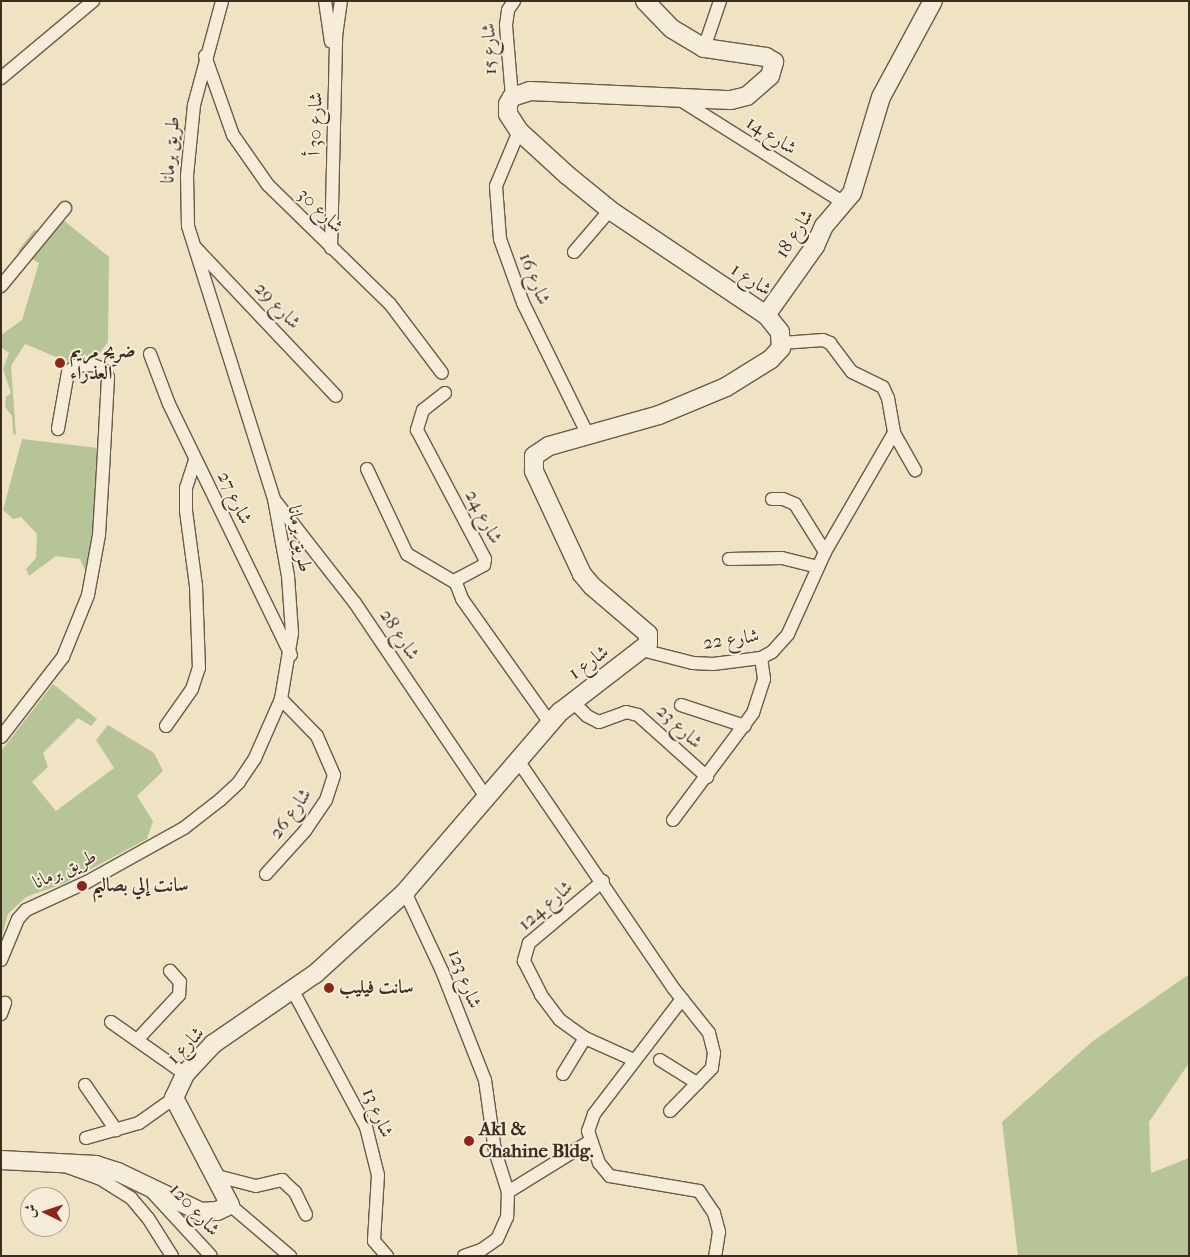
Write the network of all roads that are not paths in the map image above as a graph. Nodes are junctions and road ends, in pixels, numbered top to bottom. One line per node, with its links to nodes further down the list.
1 (93, 1): 12 (street)
2 (222, 1): 10 (street, طريق برمانا)
3 (325, 1): 11 (street)
4 (341, 1): 11 (street, شارع 30 أ)
5 (645, 1): 9 (street)
6 (720, 1): 9 (street)
7 (933, 1): 16 (street, شارع 18)
8 (509, 4): 13 (street, شارع 15)
9 (704, 48): 14 (street)
10 (205, 56): 19 (street, طريق برمانا); 20 (street, شارع 30)
11 (335, 72): 20 (street, شارع 30 أ)
12 (1, 78)
13 (512, 97): 14 (street); 15 (street, شارع 1)
14 (679, 99): 16 (street, شارع 14)
15 (519, 131): 18 (street, شارع 1); 30 (street, شارع 16)
16 (844, 202): 23 (street, شارع 18)
17 (65, 208): 22 (street)
18 (610, 210): 21 (street); 23 (street, شارع 1)
19 (191, 243): 28 (street, شارع 29); 35 (street, طريق برمانا)
20 (331, 248): 26 (street, شارع 30)
21 (574, 252)
22 (1, 286)
23 (766, 315): 24 (street, شارع 1)
24 (782, 343): 30 (street); 31 (street)
25 (150, 354): 32 (street, شارع 27)
26 (442, 373)
27 (445, 393): 40 (street, شارع 24)
28 (336, 396)
29 (58, 429): 50 (street)
30 (587, 433): 41 (street)
31 (894, 434): 34 (street); 37 (street, شارع 22)
32 (196, 460): 42 (street, شارع 27); 48 (street)
33 (367, 469): 40 (street)
34 (915, 470)
35 (274, 499): 42 (street, طريق برمانا); 53 (street, شارع 28)
36 (772, 499): 37 (street)
37 (825, 552): 39 (street, شارع 22)
38 (729, 559): 39 (street)
39 (818, 567): 43 (street, شارع 22)
40 (456, 583): 47 (street)
41 (642, 650): 43 (street, شارع 22); 45 (street, شارع 1)
42 (291, 656): 44 (street, طريق برمانا)
43 (761, 658): 49 (street)
44 (281, 699): 55 (street, شارع 26); 58 (street, طريق برمانا)
45 (572, 701): 47 (street, شارع 1); 52 (street, شارع 23)
46 (681, 705): 49 (street)
47 (550, 723): 51 (street, شارع 1)
48 (166, 726)
49 (745, 726): 52 (street)
50 (1, 737)
51 (517, 759): 53 (street, شارع 1); 56 (street)
52 (707, 777): 54 (street)
53 (486, 797): 57 (street, شارع 1)
54 (673, 820)
55 (266, 874)
56 (603, 881): 61 (street); 63 (street, شارع 124)
57 (406, 892): 60 (street, شارع 1); 80 (street, شارع 123)
58 (1, 960)
59 (170, 971): 64 (street)
60 (293, 991): 67 (street, شارع 1); 87 (street, شارع 13)
61 (682, 1000): 65 (street); 69 (street)
62 (111, 1022): 64 (street)
63 (585, 1038): 65 (street, شارع 124); 68 (street)
64 (137, 1040): 67 (street)
65 (634, 1060): 75 (street)
66 (660, 1060): 69 (street)
67 (185, 1074): 71 (street, شارع 1)
68 (563, 1074)
69 (697, 1083): 72 (street)
70 (85, 1084): 73 (street)
71 (174, 1098): 73 (street); 78 (street)
72 (670, 1112)
73 (116, 1130): 74 (street)
74 (86, 1138)
75 (589, 1142): 80 (street); 88 (street)
76 (1, 1160): 77 (street)
77 (59, 1164): 79 (street); 85 (street)
78 (217, 1176): 81 (street); 82 (street)
79 (149, 1189): 81 (street); 86 (street, شارع 120)
80 (508, 1192): 84 (street)
81 (230, 1205): 83 (street)
82 (306, 1215)
83 (290, 1255)
84 (467, 1255)
85 (172, 1256)
86 (211, 1256)
87 (387, 1256)
88 (715, 1256)

